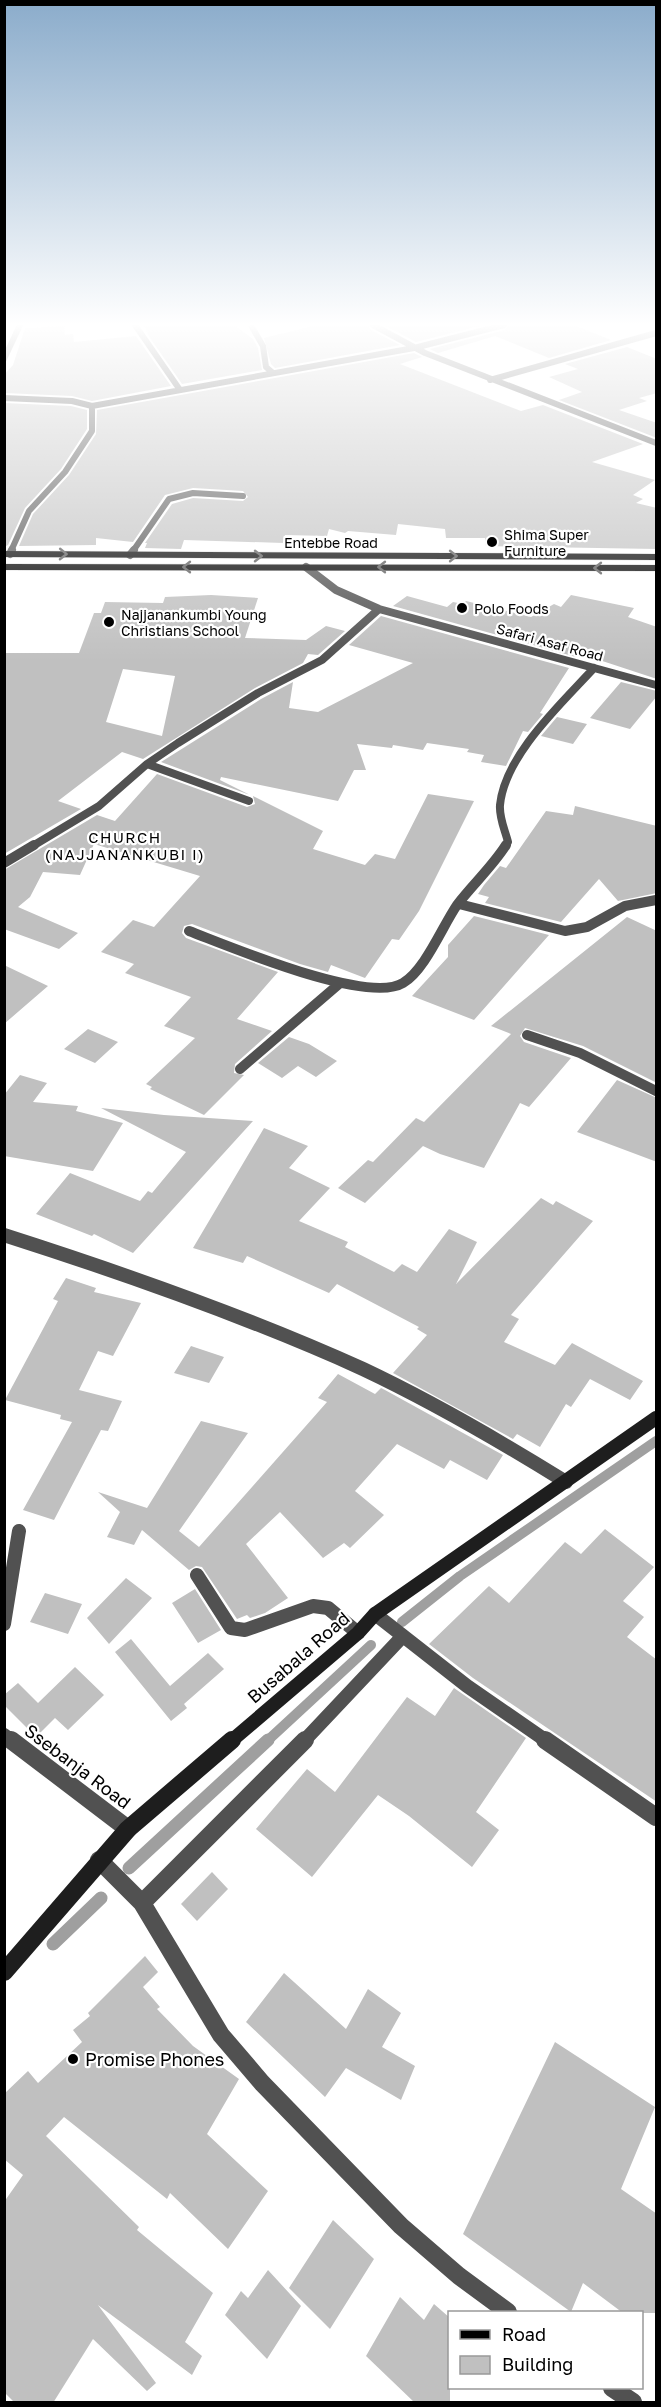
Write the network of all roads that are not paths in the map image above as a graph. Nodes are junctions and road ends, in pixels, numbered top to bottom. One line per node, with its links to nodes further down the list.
1 (88, 437): 5 (street)
2 (642, 437): 3 (street)
3 (657, 443)
4 (243, 496): 6 (street)
5 (7, 554): 6 (main road, Entebbe Road, one-way to 6)
6 (130, 555): 7 (main road, Entebbe Road, one-way to 7)
7 (657, 557)
8 (4, 567): 9 (main road, Entebbe Road, one-way to 8)
9 (306, 567): 10 (main road, Entebbe Road, one-way to 9); 11 (street, Safari Asaf Road)
10 (657, 568)
11 (379, 609): 12 (street, Safari Asaf Road); 14 (street)
12 (594, 668): 13 (street, Safari Asaf Road); 18 (street)
13 (657, 685)
14 (147, 764): 15 (street); 16 (street)
15 (249, 801)
16 (4, 863)
17 (657, 900): 18 (street)
18 (459, 904): 20 (street)
19 (189, 931): 20 (street)
20 (339, 984): 22 (street)
21 (528, 1035): 23 (street)
22 (240, 1069)
23 (657, 1091)
24 (4, 1235): 26 (street)
25 (657, 1418): 26 (street, Busabala Road)
26 (566, 1482): 29 (street, Busabala Road)
27 (19, 1531): 30 (street)
28 (197, 1575): 31 (street)
29 (375, 1614): 31 (street, Busabala Road); 32 (street)
30 (4, 1624)
31 (358, 1633): 35 (street, Busabala Road)
32 (402, 1638): 34 (street); 37 (street)
33 (4, 1735): 35 (street, Ssebanja Road)
34 (657, 1817)
35 (128, 1829): 36 (street, Busabala Road)
36 (99, 1860): 37 (street); 38 (street, Busabala Road)
37 (142, 1904): 39 (street)
38 (4, 1972)
39 (505, 2311)
40 (613, 2389): 41 (street)
41 (633, 2403)

